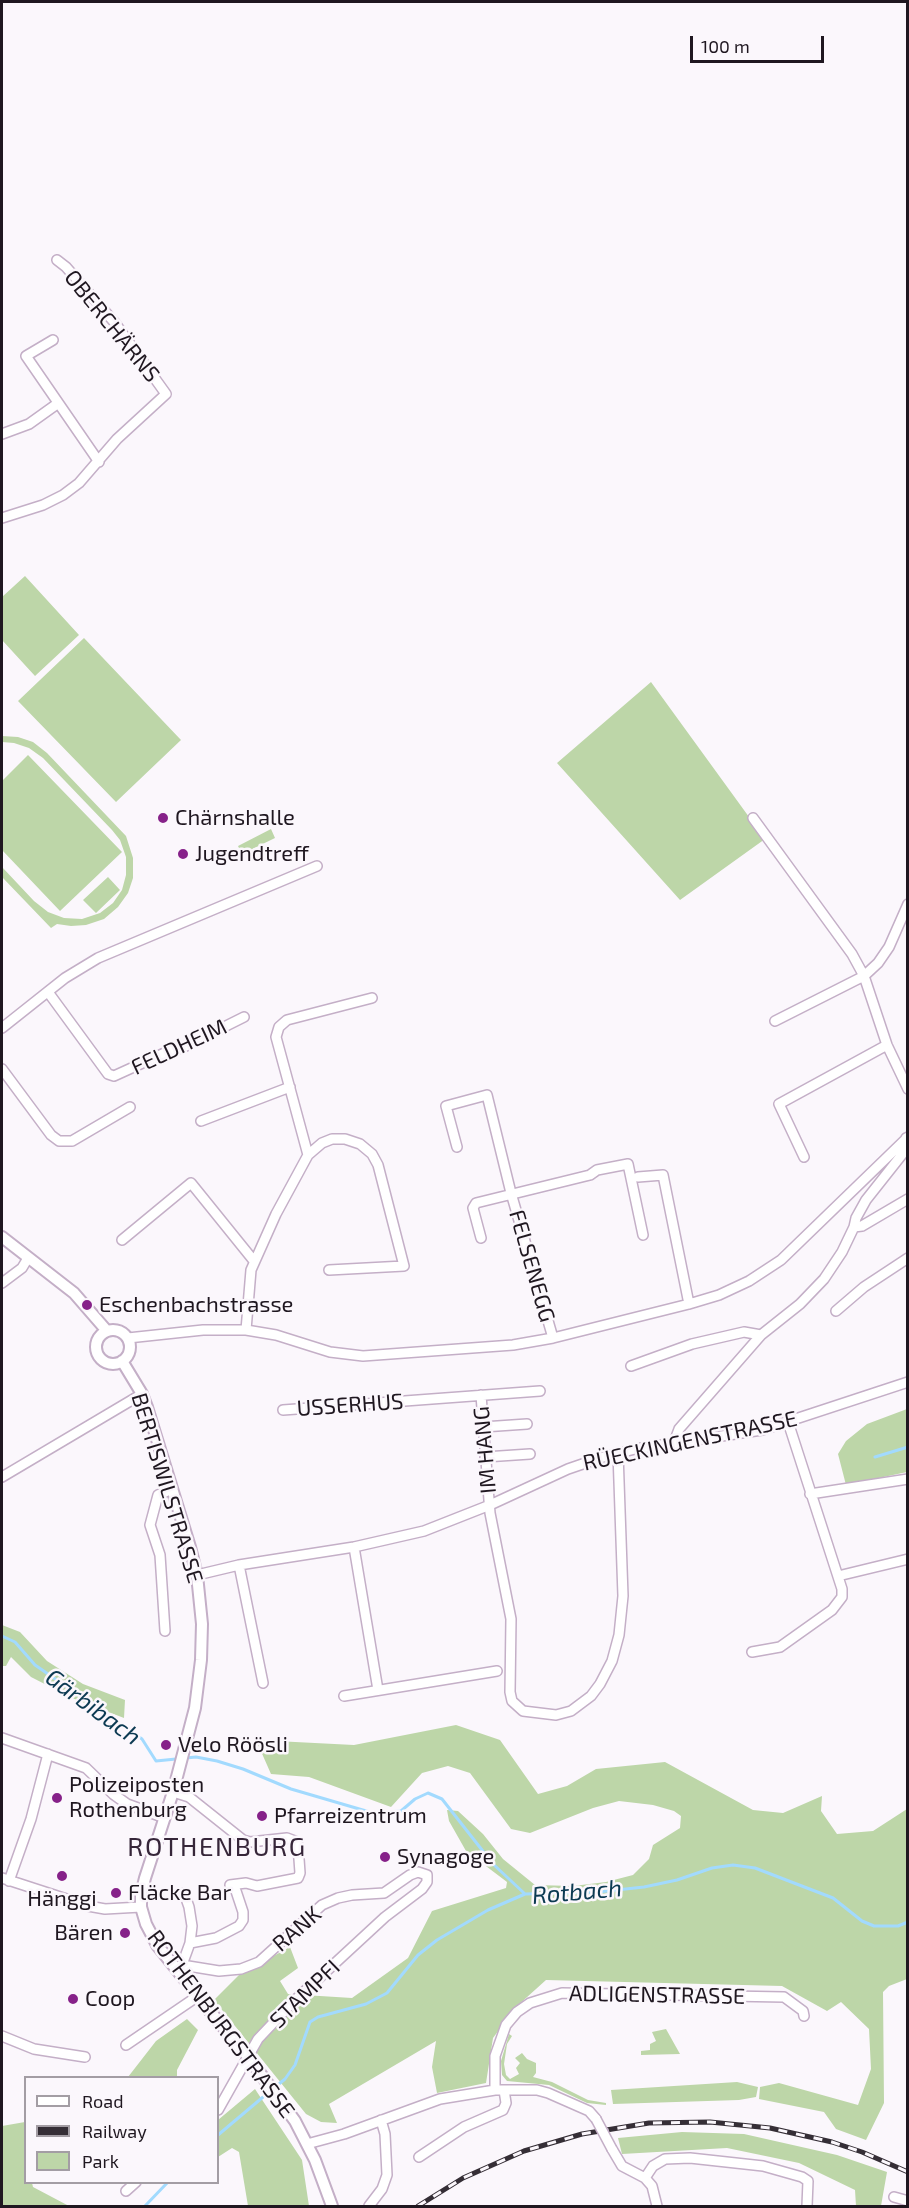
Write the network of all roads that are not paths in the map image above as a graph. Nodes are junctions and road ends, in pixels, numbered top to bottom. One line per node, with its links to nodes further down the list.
1 (57, 260): 5 (street, OBERCHÄRNS)
2 (52, 340): 3 (street)
3 (57, 404): 4 (street); 5 (street)
4 (2, 434)
5 (99, 462): 6 (street)
6 (2, 518)
7 (753, 818): 10 (street)
8 (317, 866): 11 (street)
9 (908, 904): 10 (street)
10 (864, 976): 14 (street); 16 (street)
11 (48, 992): 13 (street, FELDHEIM); 15 (street)
12 (372, 998): 18 (street)
13 (244, 1017)
14 (775, 1021)
15 (2, 1028)
16 (887, 1045): 19 (street); 25 (street)
17 (2, 1069): 20 (street, FELDHEIM)
18 (290, 1087): 21 (street); 24 (street)
19 (908, 1089)
20 (130, 1107)
21 (201, 1121)
22 (907, 1138): 29 (street); 39 (street)
23 (457, 1147): 27 (street, FELSENEGG)
24 (308, 1155): 36 (street); 37 (street)
25 (804, 1157)
26 (638, 1177): 39 (street)
27 (511, 1193): 30 (street, FELSENEGG); 32 (street, FELSENEGG); 45 (street, FELSENEGG)
28 (908, 1199): 29 (street)
29 (854, 1227): 43 (street)
30 (643, 1235)
31 (2, 1237): 34 (main road)
32 (481, 1238)
33 (122, 1240): 36 (street)
34 (28, 1258): 38 (street); 42 (main road)
35 (908, 1258): 40 (street)
36 (254, 1261): 41 (street)
37 (329, 1270)
38 (2, 1283)
39 (689, 1304): 45 (street)
40 (836, 1311)
41 (246, 1330): 44 (street); 45 (street)
42 (107, 1331): 44 (main road); 46 (main road)
43 (761, 1335): 47 (street); 57 (street)
44 (128, 1338): 46 (main road)
45 (553, 1338)
46 (122, 1361): 50 (main road, BERTISWILSTRASSE)
47 (631, 1366)
48 (908, 1382): 54 (street, RÜECKINGENSTRASSE)
49 (540, 1391): 51 (street, IM HANG)
50 (142, 1394): 61 (street); 63 (main road, BERTISWILSTRASSE)
51 (481, 1395): 52 (street, IM HANG); 56 (street, IM HANG)
52 (416, 1400): 53 (street, USSERHUS)
53 (284, 1410)
54 (788, 1422): 57 (street, RÜECKINGENSTRASSE); 64 (street)
55 (527, 1424): 56 (street)
56 (483, 1427): 60 (street, IM HANG)
57 (676, 1444): 58 (street, RÜECKINGENSTRASSE)
58 (618, 1453): 65 (street, RÜECKINGENSTRASSE); 65 (street, IM HANG)
59 (530, 1454): 60 (street)
60 (485, 1457): 65 (street, IM HANG)
61 (2, 1477)
62 (908, 1479): 64 (street)
63 (172, 1489): 69 (main road, BERTISWILSTRASSE); 71 (street)
64 (810, 1494): 70 (street)
65 (490, 1505): 66 (street, RÜECKINGENSTRASSE)
66 (354, 1547): 68 (street, RÜECKINGENSTRASSE); 75 (street)
67 (908, 1559): 70 (street)
68 (239, 1564): 69 (street, RÜECKINGENSTRASSE); 74 (street)
69 (197, 1575): 79 (main road, BERTISWILSTRASSE)
70 (837, 1576): 72 (street)
71 (165, 1630)
72 (752, 1652)
73 (497, 1671): 75 (street)
74 (263, 1683)
75 (378, 1690): 76 (street)
76 (344, 1696)
77 (2, 1738): 78 (street)
78 (48, 1754): 80 (street); 81 (street)
79 (173, 1792): 80 (main road, BERTISWILSTRASSE); 85 (street)
80 (165, 1818): 83 (main road, BERTISWILSTRASSE)
81 (5, 1880): 83 (street)
82 (184, 1893): 85 (street)
83 (141, 1907): 86 (main road, ROTHENBURGSTRASSE)
84 (385, 1917): 86 (street, RANK); 93 (street, STAMPFI)
85 (190, 1943): 86 (street)
86 (179, 1966): 87 (main road, ROTHENBURGSTRASSE)
87 (201, 2000): 90 (street); 95 (main road, ROTHENBURGSTRASSE, bridge)
88 (804, 2016): 92 (street, ADLIGENSTRASSE)
89 (2, 2036): 91 (street)
90 (126, 2044)
91 (85, 2057)
92 (500, 2090): 94 (street); 96 (street); 97 (street, bridge)
93 (219, 2108)
94 (381, 2120): 95 (street); 103 (street)
95 (307, 2144): 102 (main road, ROTHENBURGSTRASSE)
96 (419, 2157)
97 (645, 2178): 104 (street); 105 (street)
98 (134, 2184): 99 (street)
99 (126, 2191)
100 (894, 2197): 101 (street)
101 (908, 2201)
102 (332, 2206)
103 (369, 2206)
104 (657, 2206)
105 (807, 2206)

